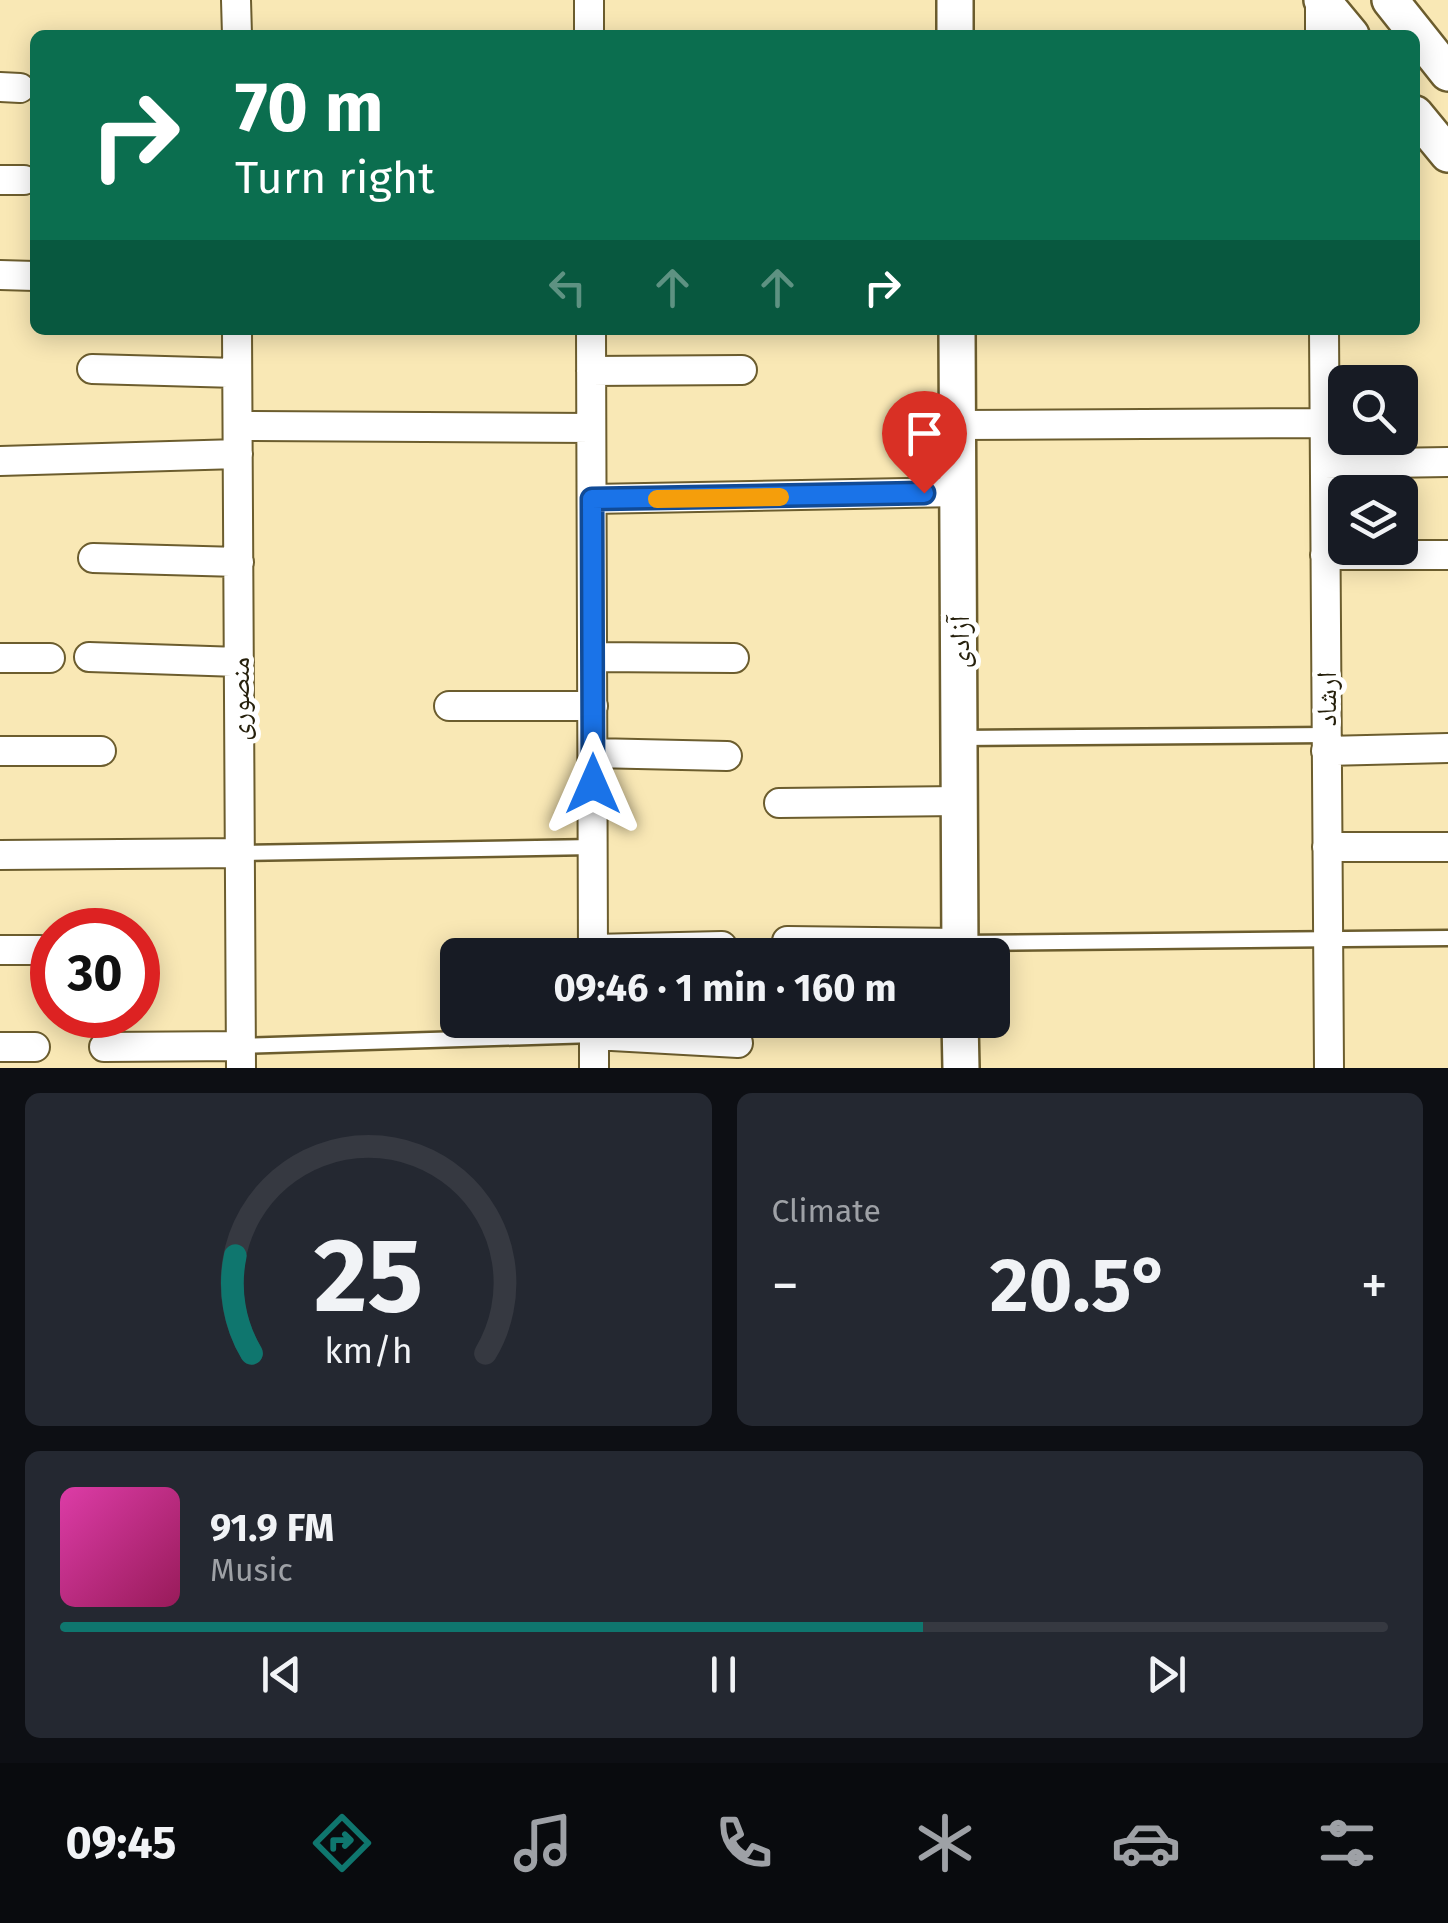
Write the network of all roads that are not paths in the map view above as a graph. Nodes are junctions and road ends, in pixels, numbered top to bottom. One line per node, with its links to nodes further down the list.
1 (236, 0): 6 (street)
2 (589, 0): 7 (street)
3 (954, 0): 8 (street)
4 (1321, 0): 9 (street); 10 (street)
5 (1390, 0): 11 (street)
6 (237, 30)
7 (589, 30)
8 (955, 30)
9 (1320, 30)
10 (1347, 30)
11 (1414, 30)
12 (1420, 37): 13 (street)
13 (1448, 72)
14 (1420, 120): 15 (street)
15 (1448, 154)
16 (0, 275): 17 (street)
17 (30, 276)
18 (237, 335): 25 (street, منصوری)
19 (590, 335): 23 (street)
20 (956, 335): 27 (street, آزادی)
21 (1324, 335): 26 (street, ارشاد)
22 (92, 369): 25 (street)
23 (591, 370): 24 (street); 28 (street)
24 (742, 370)
25 (237, 373): 29 (street, منصوری)
26 (1324, 423): 27 (street); 32 (street, ارشاد)
27 (957, 425): 33 (street, آزادی)
28 (591, 428): 29 (street); 34 (street)
29 (238, 440): 30 (street); 38 (street, منصوری)
30 (0, 461)
31 (1448, 462): 32 (street)
32 (1325, 464): 35 (street, ارشاد)
33 (958, 492): 34 (street); 47 (street, آزادی)
34 (592, 499): 40 (street)
35 (1325, 555): 36 (street); 48 (street, ارشاد)
36 (1448, 555)
37 (93, 558): 38 (street)
38 (239, 562): 44 (street, منصوری)
39 (89, 656): 44 (street)
40 (593, 657): 43 (street); 46 (street)
41 (0, 658): 42 (street)
42 (50, 658)
43 (734, 658)
44 (239, 662): 59 (street, منصوری)
45 (449, 706): 46 (street)
46 (593, 706): 52 (street)
47 (959, 738): 48 (lane); 54 (street, آزادی)
48 (1326, 743): 49 (street); 57 (street, ارشاد)
49 (1448, 748)
50 (0, 751): 51 (street)
51 (101, 752)
52 (593, 753): 53 (street); 56 (street)
53 (727, 756)
54 (960, 800): 55 (street); 62 (street, آزادی)
55 (779, 803)
56 (594, 847): 59 (lane); 61 (street)
57 (1327, 847): 58 (street); 64 (street, ارشاد)
58 (1448, 848)
59 (240, 853): 60 (street); 76 (street, منصوری)
60 (0, 854)
61 (594, 938)
62 (960, 938)
63 (1448, 938): 64 (lane)
64 (1328, 942): 65 (lane); 79 (street, ارشاد)
65 (1010, 948)
66 (0, 950): 67 (street)
67 (30, 950)
68 (465, 1038): 76 (lane)
69 (594, 1038): 77 (street)
70 (693, 1038): 72 (street)
71 (960, 1038): 78 (street)
72 (738, 1043)
73 (0, 1047): 74 (street)
74 (36, 1047)
75 (104, 1047): 76 (street)
76 (241, 1057)
77 (594, 1068)
78 (961, 1068)
79 (1330, 1068)

